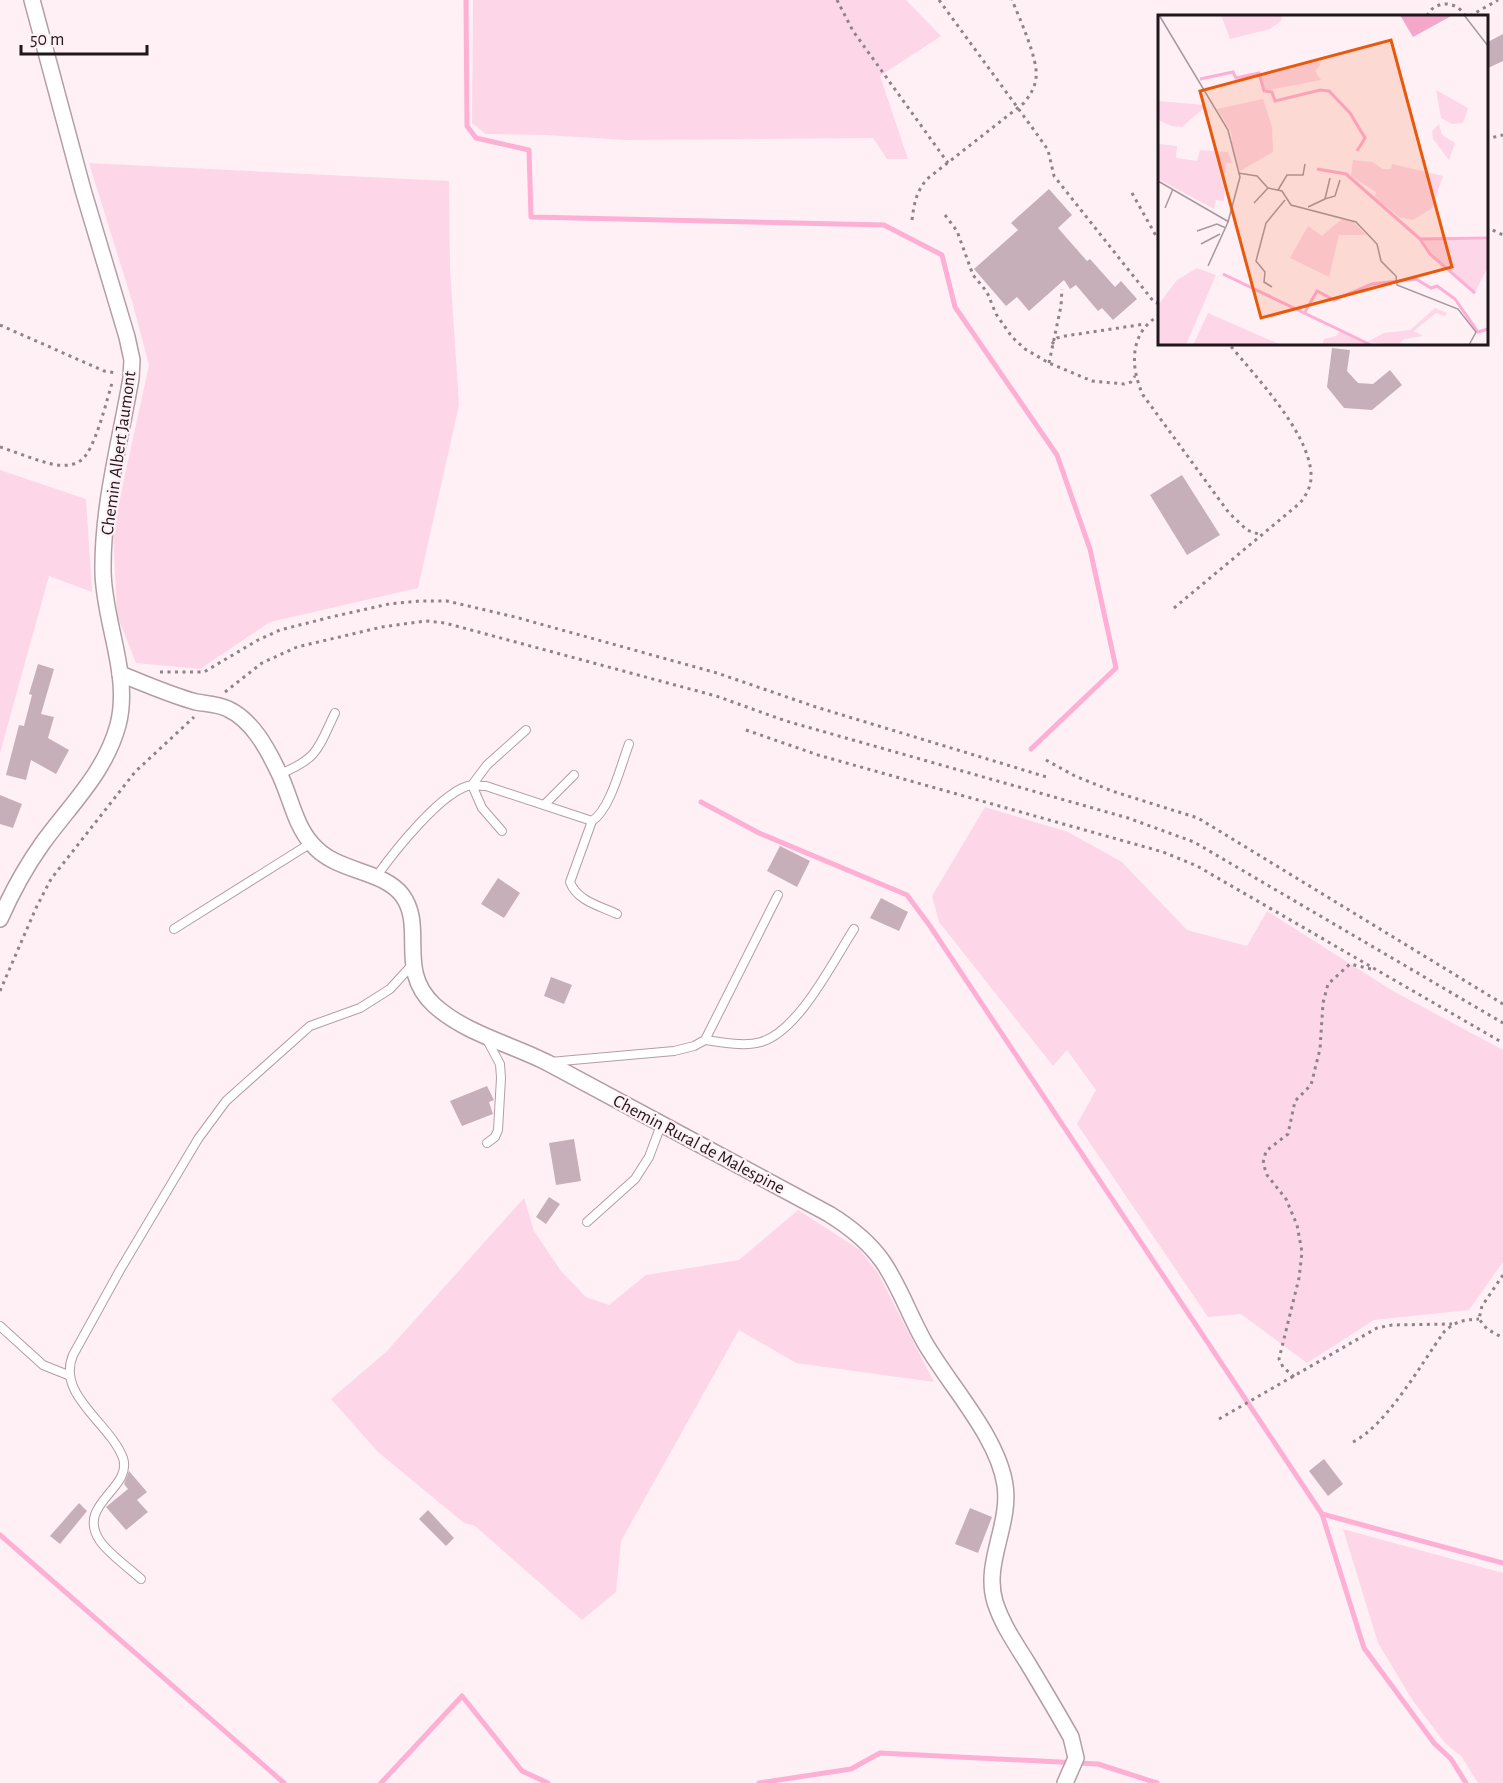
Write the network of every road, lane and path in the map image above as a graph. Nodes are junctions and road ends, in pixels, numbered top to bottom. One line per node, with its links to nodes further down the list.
1 (32, 0): 32 (street, Chemin Albert Jaumont)
2 (837, 0): 13 (path)
3 (939, 0): 10 (path)
4 (1012, 0): 10 (path)
5 (1498, 0): 9 (path)
6 (1438, 2): 7 (path); 8 (path)
7 (1428, 15)
8 (1464, 15)
9 (1472, 15)
10 (1018, 108): 13 (path); 21 (path)
11 (1503, 135): 12 (path)
12 (1488, 139)
13 (948, 163): 16 (path)
14 (1132, 193): 19 (path)
15 (945, 215): 27 (path)
16 (912, 220)
17 (1488, 228): 18 (path)
18 (1503, 235)
19 (1158, 239)
20 (1062, 289): 25 (path)
21 (1158, 303)
22 (1158, 316): 23 (path)
23 (1148, 324): 25 (path); 28 (path)
24 (0, 325): 29 (path)
25 (1052, 344): 27 (path)
26 (1230, 345): 30 (path)
27 (1048, 363): 28 (path)
28 (1135, 376): 30 (path)
29 (0, 447)
30 (1261, 535): 31 (path)
31 (1174, 608)
32 (120, 674): 33 (street, Chemin Rural de Malespine); 51 (street, Chemin Albert Jaumont)
33 (136, 680): 34 (street, Chemin Rural de Malespine); 42 (path)
34 (210, 704): 40 (street, Chemin Rural de Malespine); 56 (path); 58 (path)
35 (335, 713): 40 (lane)
36 (525, 729): 43 (lane)
37 (746, 730): 55 (path)
38 (629, 744): 45 (lane)
39 (1046, 760): 57 (path)
40 (280, 774): 47 (street, Chemin Rural de Malespine)
41 (574, 775): 44 (lane)
42 (1050, 778)
43 (472, 785): 44 (lane); 46 (lane); 48 (lane)
44 (544, 805): 45 (lane)
45 (592, 821): 50 (lane)
46 (502, 831)
47 (311, 843): 48 (street, Chemin Rural de Malespine); 53 (lane)
48 (376, 877): 54 (street, Chemin Rural de Malespine)
49 (778, 895): 60 (lane)
50 (617, 914)
51 (0, 919)
52 (854, 928): 60 (lane)
53 (174, 929)
54 (412, 965): 59 (street, Chemin Rural de Malespine); 71 (lane)
55 (1376, 970): 61 (path); 72 (path)
56 (0, 991)
57 (1503, 1004)
58 (1503, 1023)
59 (484, 1034): 62 (street, Chemin Rural de Malespine); 64 (lane)
60 (705, 1040): 62 (lane)
61 (1503, 1043)
62 (546, 1062): 63 (street, Chemin Rural de Malespine)
63 (661, 1125): 65 (lane); 76 (street, Chemin Rural de Malespine)
64 (487, 1143)
65 (587, 1222)
66 (1503, 1275): 67 (path)
67 (1479, 1319): 68 (path); 70 (path)
68 (1452, 1324): 72 (path); 74 (path)
69 (0, 1326): 71 (lane)
70 (1503, 1338)
71 (68, 1375): 75 (lane)
72 (1294, 1377): 73 (path)
73 (1219, 1419)
74 (1353, 1442)
75 (141, 1579)
76 (1065, 1783)

